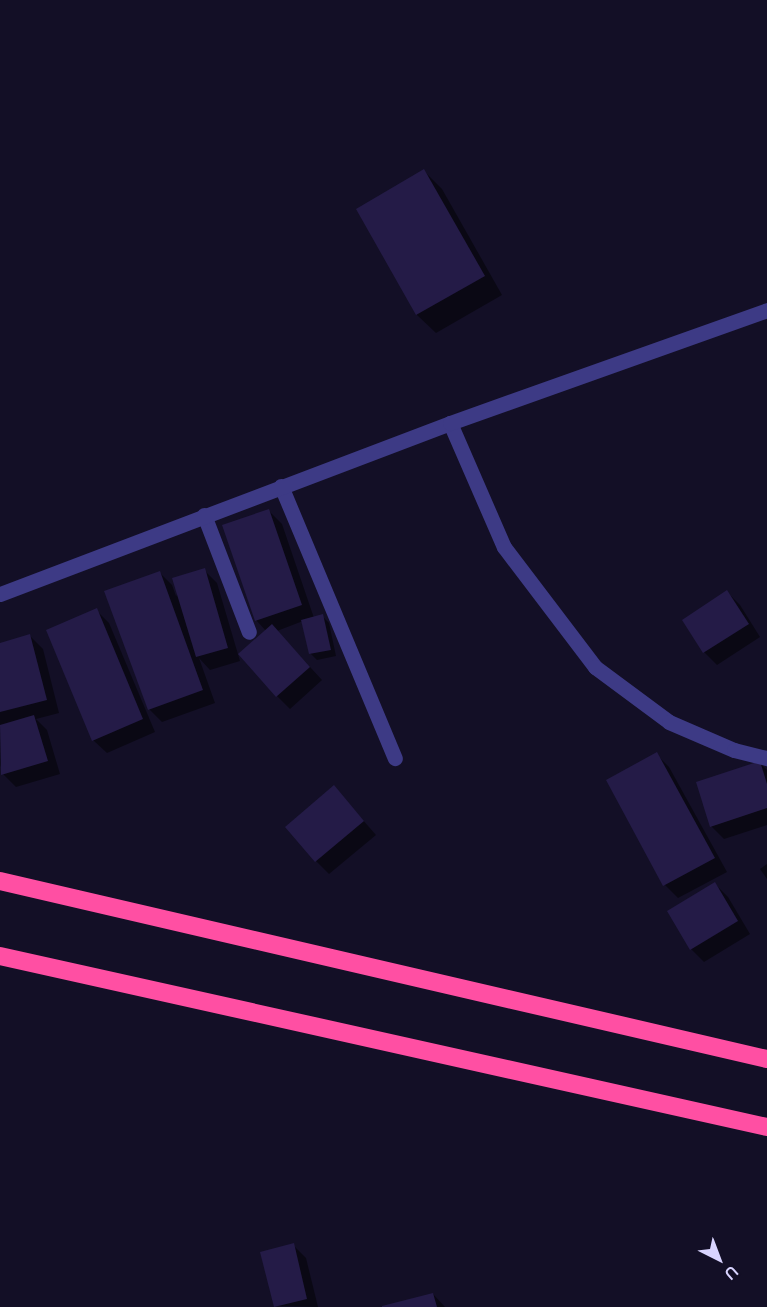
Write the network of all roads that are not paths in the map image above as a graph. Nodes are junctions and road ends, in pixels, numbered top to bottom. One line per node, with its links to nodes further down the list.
1 (767, 309): 2 (street)
2 (450, 423): 3 (street); 8 (street)
3 (281, 486): 4 (street); 7 (street)
4 (204, 515): 5 (street); 6 (street)
5 (0, 594)
6 (249, 632)
7 (395, 758)
8 (767, 758)
9 (0, 881): 11 (highway)
10 (0, 956): 12 (highway)
11 (767, 1059)
12 (767, 1127)

